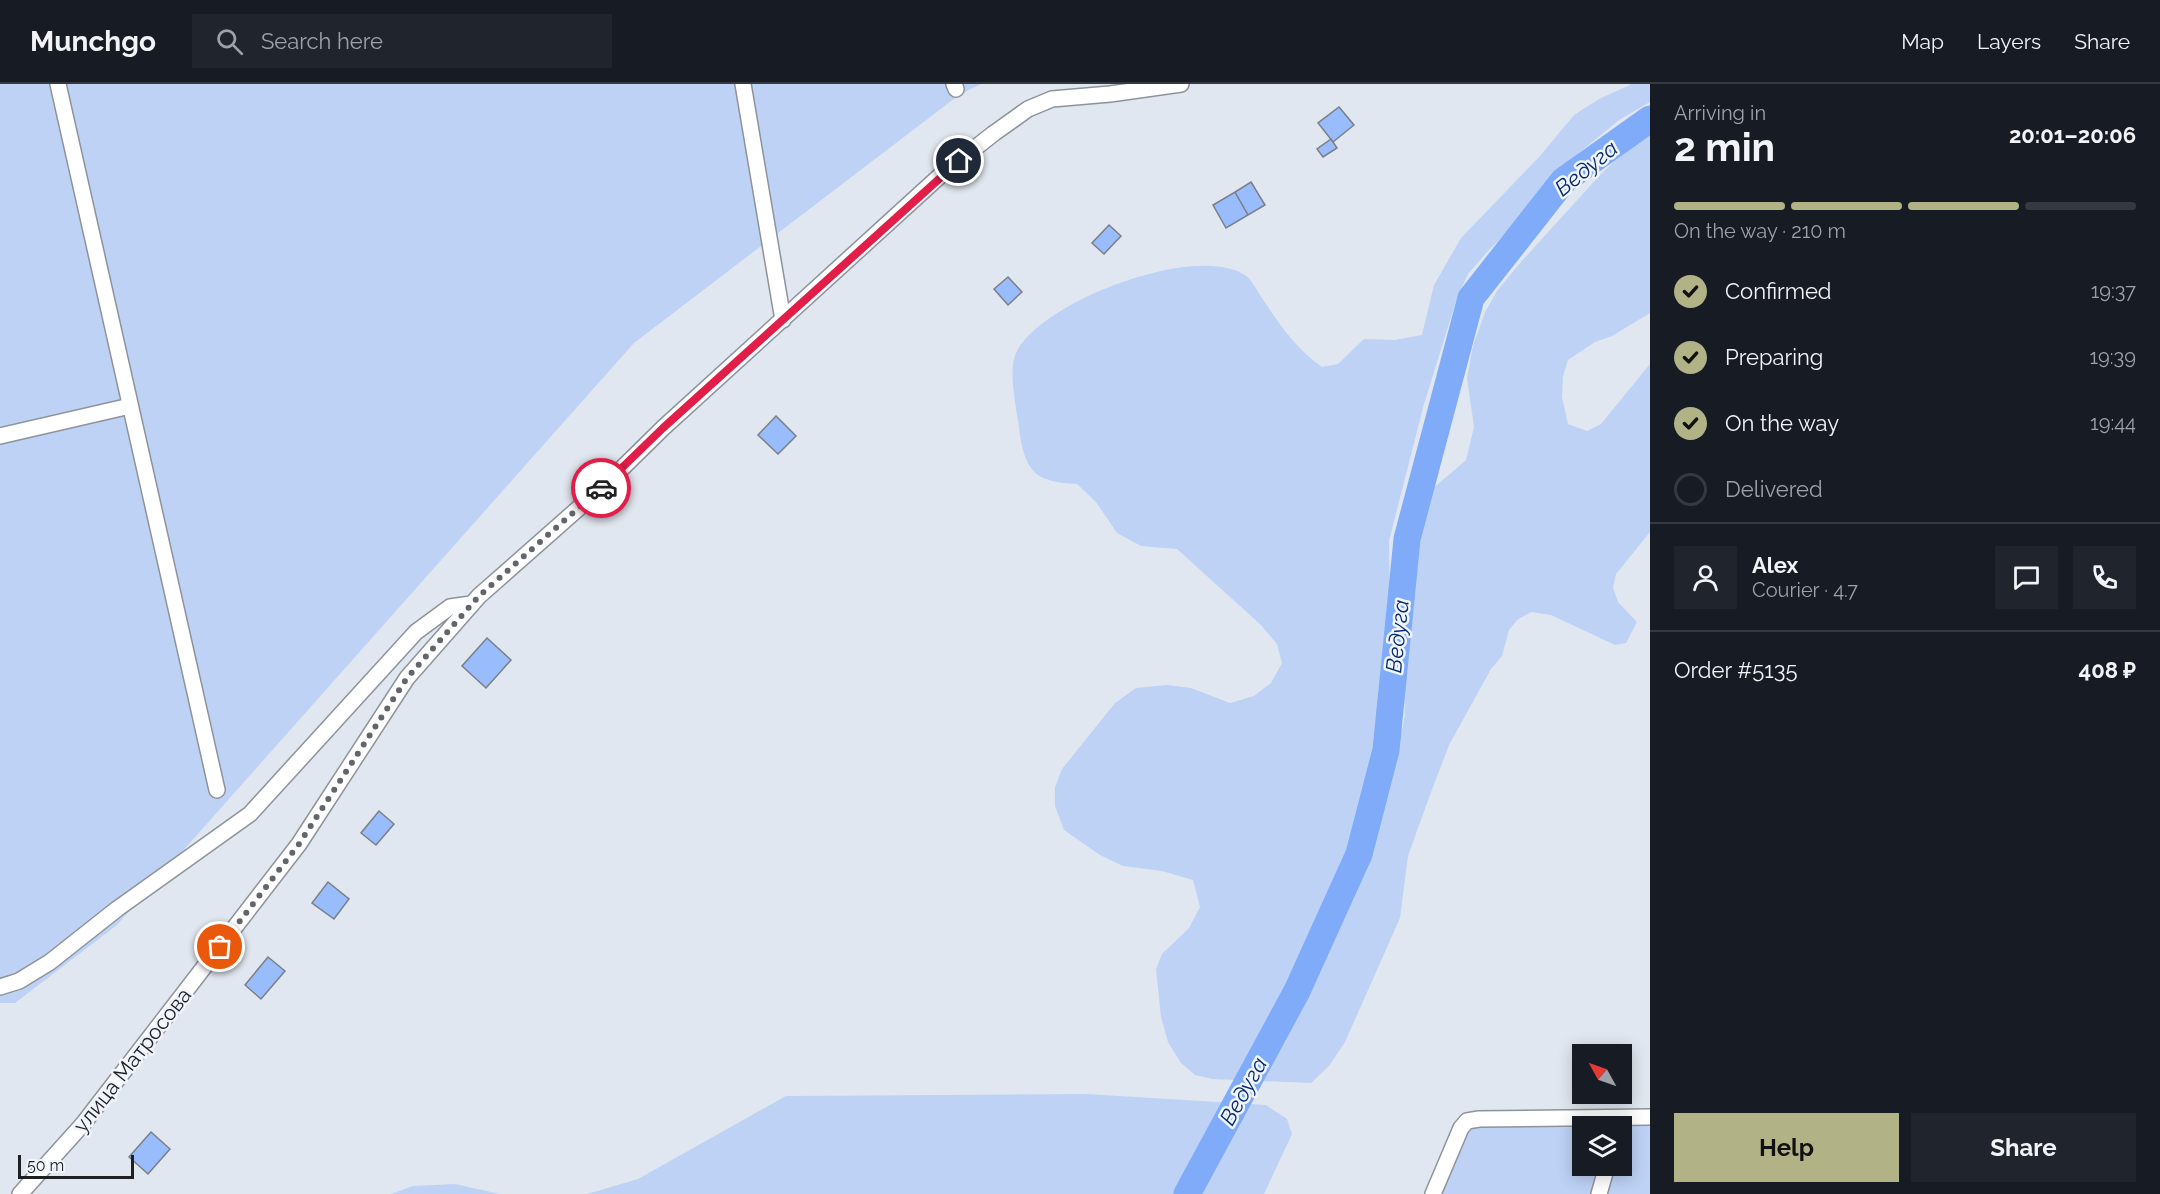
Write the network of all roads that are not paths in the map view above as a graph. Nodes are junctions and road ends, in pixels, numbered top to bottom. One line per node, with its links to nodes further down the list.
1 (58, 84): 6 (street)
2 (742, 84): 5 (street)
3 (1181, 84): 4 (street, улица Матросова)
4 (1127, 88): 5 (street, улица Матросова)
5 (783, 320): 8 (street, улица Матросова)
6 (130, 406): 7 (street); 9 (street)
7 (0, 436)
8 (471, 604): 10 (street); 15 (street, улица Матросова)
9 (217, 790)
10 (0, 987)
11 (1650, 1117): 12 (street)
12 (1632, 1120)
13 (1572, 1121): 16 (street)
14 (1604, 1176): 17 (street)
15 (20, 1194)
16 (1433, 1194)
17 (1599, 1194)

